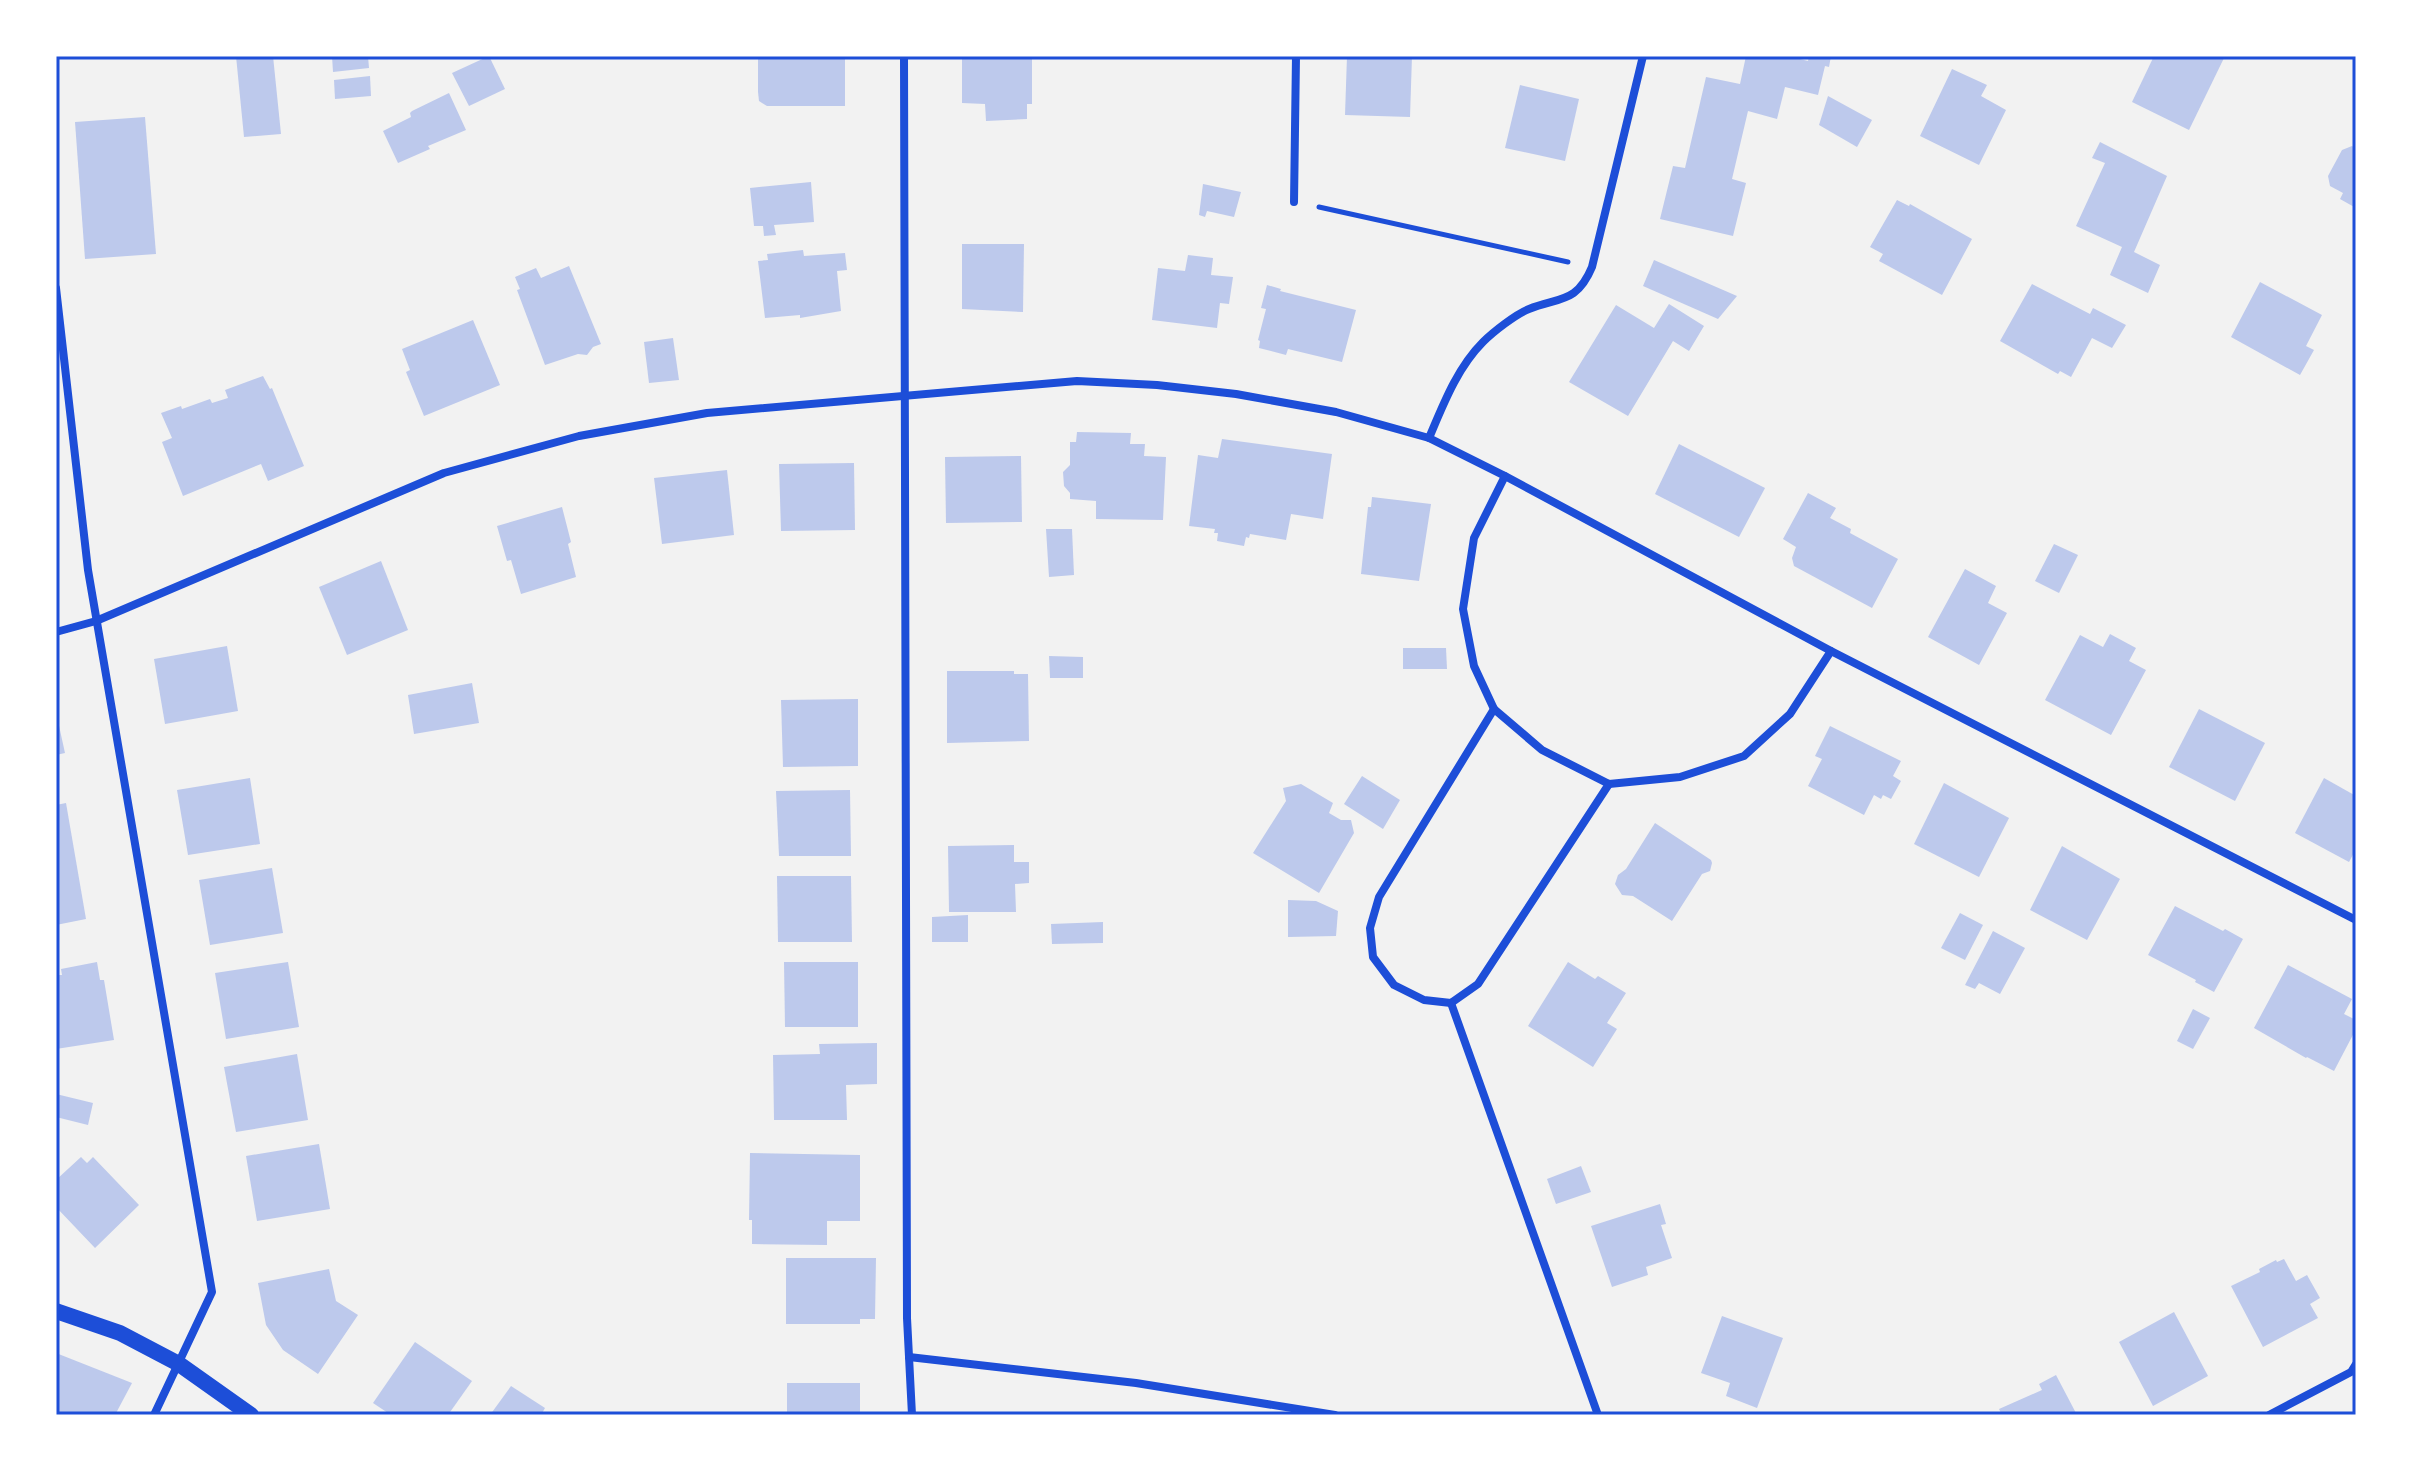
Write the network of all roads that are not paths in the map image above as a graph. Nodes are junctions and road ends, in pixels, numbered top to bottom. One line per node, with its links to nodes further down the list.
1 (904, 56): 6 (street)
2 (1296, 56): 4 (street)
3 (1643, 56): 7 (street)
4 (1294, 202)
5 (56, 288): 9 (street)
6 (906, 396): 7 (street); 9 (street); 17 (street)
7 (1429, 438): 8 (street)
8 (1505, 476): 11 (street); 12 (street)
9 (96, 621): 10 (street); 18 (street)
10 (56, 632)
11 (1831, 651): 13 (street); 14 (street)
12 (1494, 709): 13 (street); 15 (street)
13 (1609, 784): 15 (street)
14 (2356, 920)
15 (1451, 1003): 24 (street)
16 (56, 1311): 18 (main road)
17 (909, 1357): 22 (street); 23 (street)
18 (179, 1364): 20 (street); 21 (main road)
19 (2356, 1364): 25 (street)
20 (154, 1415)
21 (251, 1415)
22 (912, 1415)
23 (1335, 1415)
24 (1598, 1415)
25 (2269, 1415)

